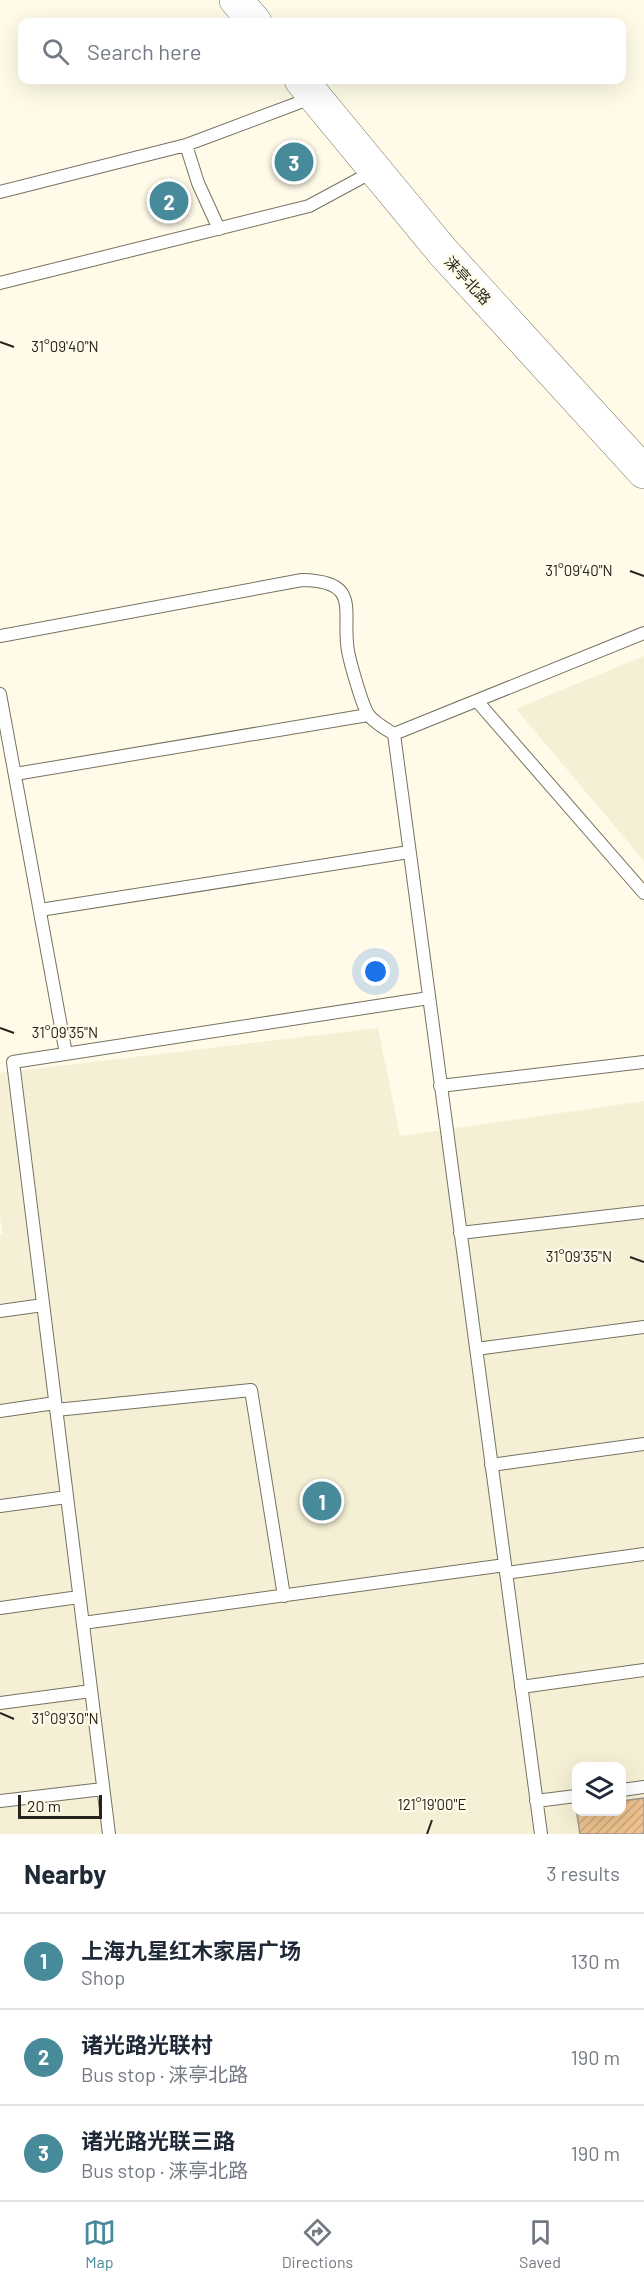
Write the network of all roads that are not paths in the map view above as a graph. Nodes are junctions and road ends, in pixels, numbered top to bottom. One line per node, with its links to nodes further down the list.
1 (236, 0): 2 (street)
2 (252, 18)
3 (308, 88): 4 (lane); 5 (street, 涞亭北路)
4 (186, 145): 6 (lane); 7 (lane)
5 (375, 171): 7 (lane); 9 (street, 涞亭北路)
6 (0, 192)
7 (219, 229): 8 (lane)
8 (0, 283)
9 (644, 472)
10 (644, 633): 13 (lane)
11 (0, 636): 14 (lane)
12 (0, 694): 16 (lane)
13 (477, 700): 15 (lane); 18 (lane)
14 (368, 715): 15 (lane); 16 (lane)
15 (394, 734): 17 (lane)
16 (15, 774): 19 (lane)
17 (409, 852): 19 (lane); 20 (lane)
18 (644, 892)
19 (40, 910): 21 (lane)
20 (429, 998): 21 (lane); 23 (lane)
21 (66, 1054): 26 (lane)
22 (644, 1062): 23 (lane)
23 (441, 1086): 25 (lane)
24 (644, 1212): 25 (lane)
25 (460, 1233): 29 (lane)
26 (43, 1305): 27 (lane); 30 (lane)
27 (0, 1311)
28 (644, 1327): 29 (lane)
29 (476, 1349): 33 (lane)
30 (56, 1407): 31 (lane); 34 (lane); 38 (lane)
31 (0, 1411)
32 (644, 1444): 33 (lane)
33 (491, 1465): 37 (lane)
34 (67, 1497): 35 (lane); 39 (lane)
35 (0, 1506)
36 (644, 1554): 37 (lane)
37 (505, 1569): 38 (lane); 43 (lane)
38 (284, 1596): 41 (lane)
39 (80, 1597): 40 (lane); 41 (lane)
40 (0, 1608)
41 (83, 1623): 44 (lane)
42 (644, 1670): 43 (lane)
43 (521, 1688): 51 (lane)
44 (91, 1691): 45 (lane); 47 (lane)
45 (0, 1703)
46 (644, 1787): 48 (lane)
47 (103, 1789): 50 (lane); 52 (lane)
48 (626, 1789)
49 (572, 1796): 51 (lane)
50 (0, 1801)
51 (536, 1801): 53 (lane)
52 (109, 1834)
53 (540, 1834)

